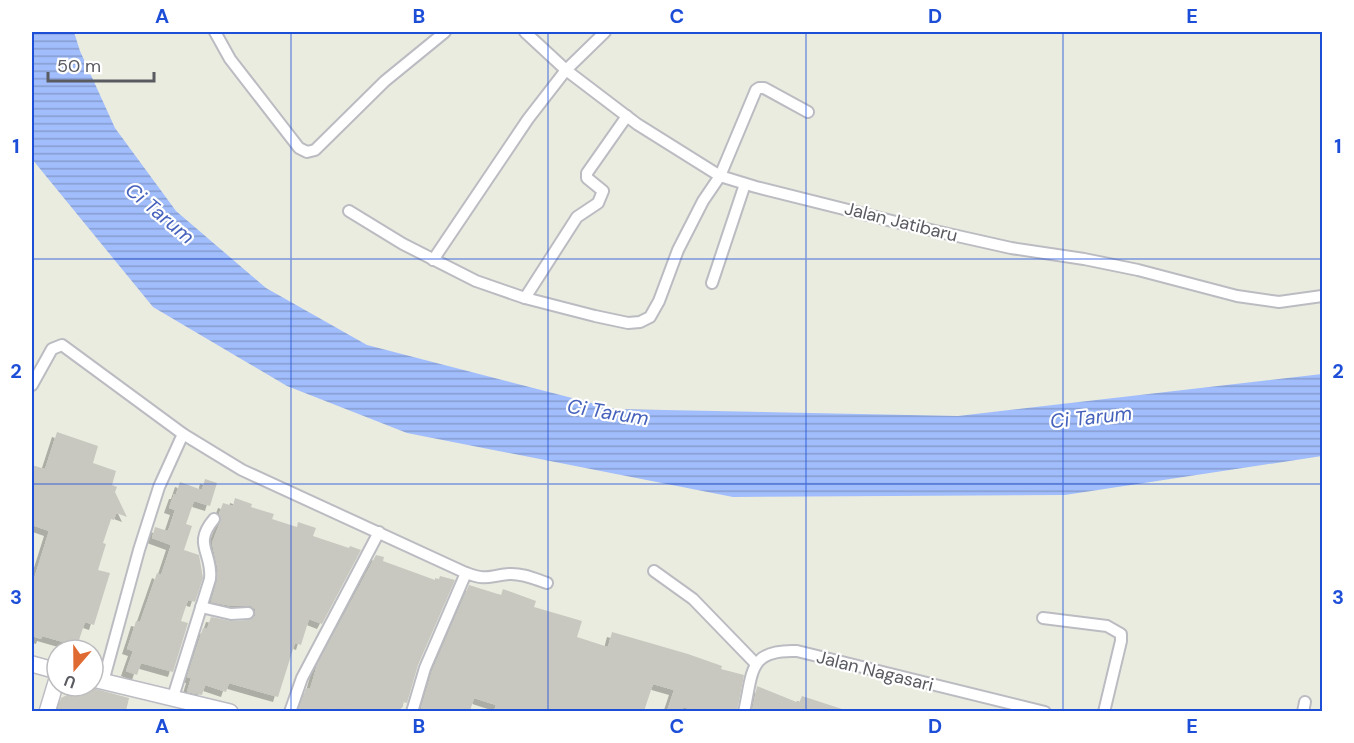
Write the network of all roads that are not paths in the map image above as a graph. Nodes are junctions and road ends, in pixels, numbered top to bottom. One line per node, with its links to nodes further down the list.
1 (215, 32): 2 (street)
2 (445, 32)
3 (525, 32): 5 (street, Jalan Jatibaru)
4 (605, 32): 5 (street)
5 (566, 70): 7 (street, Jalan Jatibaru); 11 (street)
6 (808, 112): 8 (street)
7 (627, 116): 8 (street, Jalan Jatibaru); 14 (street)
8 (720, 176): 9 (street, Jalan Jatibaru); 14 (street)
9 (745, 184): 12 (street); 13 (street, Jalan Jatibaru)
10 (350, 211): 11 (street)
11 (433, 260): 14 (street)
12 (712, 283)
13 (1323, 296)
14 (525, 298)
15 (32, 385): 16 (street)
16 (183, 434): 18 (street); 25 (street)
17 (214, 519): 22 (street)
18 (379, 532): 20 (street); 30 (street)
19 (654, 571): 26 (street)
20 (466, 573): 21 (street); 31 (street)
21 (547, 583)
22 (201, 607): 23 (street); 28 (street)
23 (248, 613)
24 (1043, 618): 34 (street)
25 (105, 658)
26 (756, 664): 32 (street); 33 (street, Jalan Nagasari)
27 (105, 682): 28 (main road)
28 (180, 703): 29 (main road)
29 (230, 711)
30 (290, 711)
31 (412, 711)
32 (744, 711)
33 (1045, 711)
34 (1104, 711)

